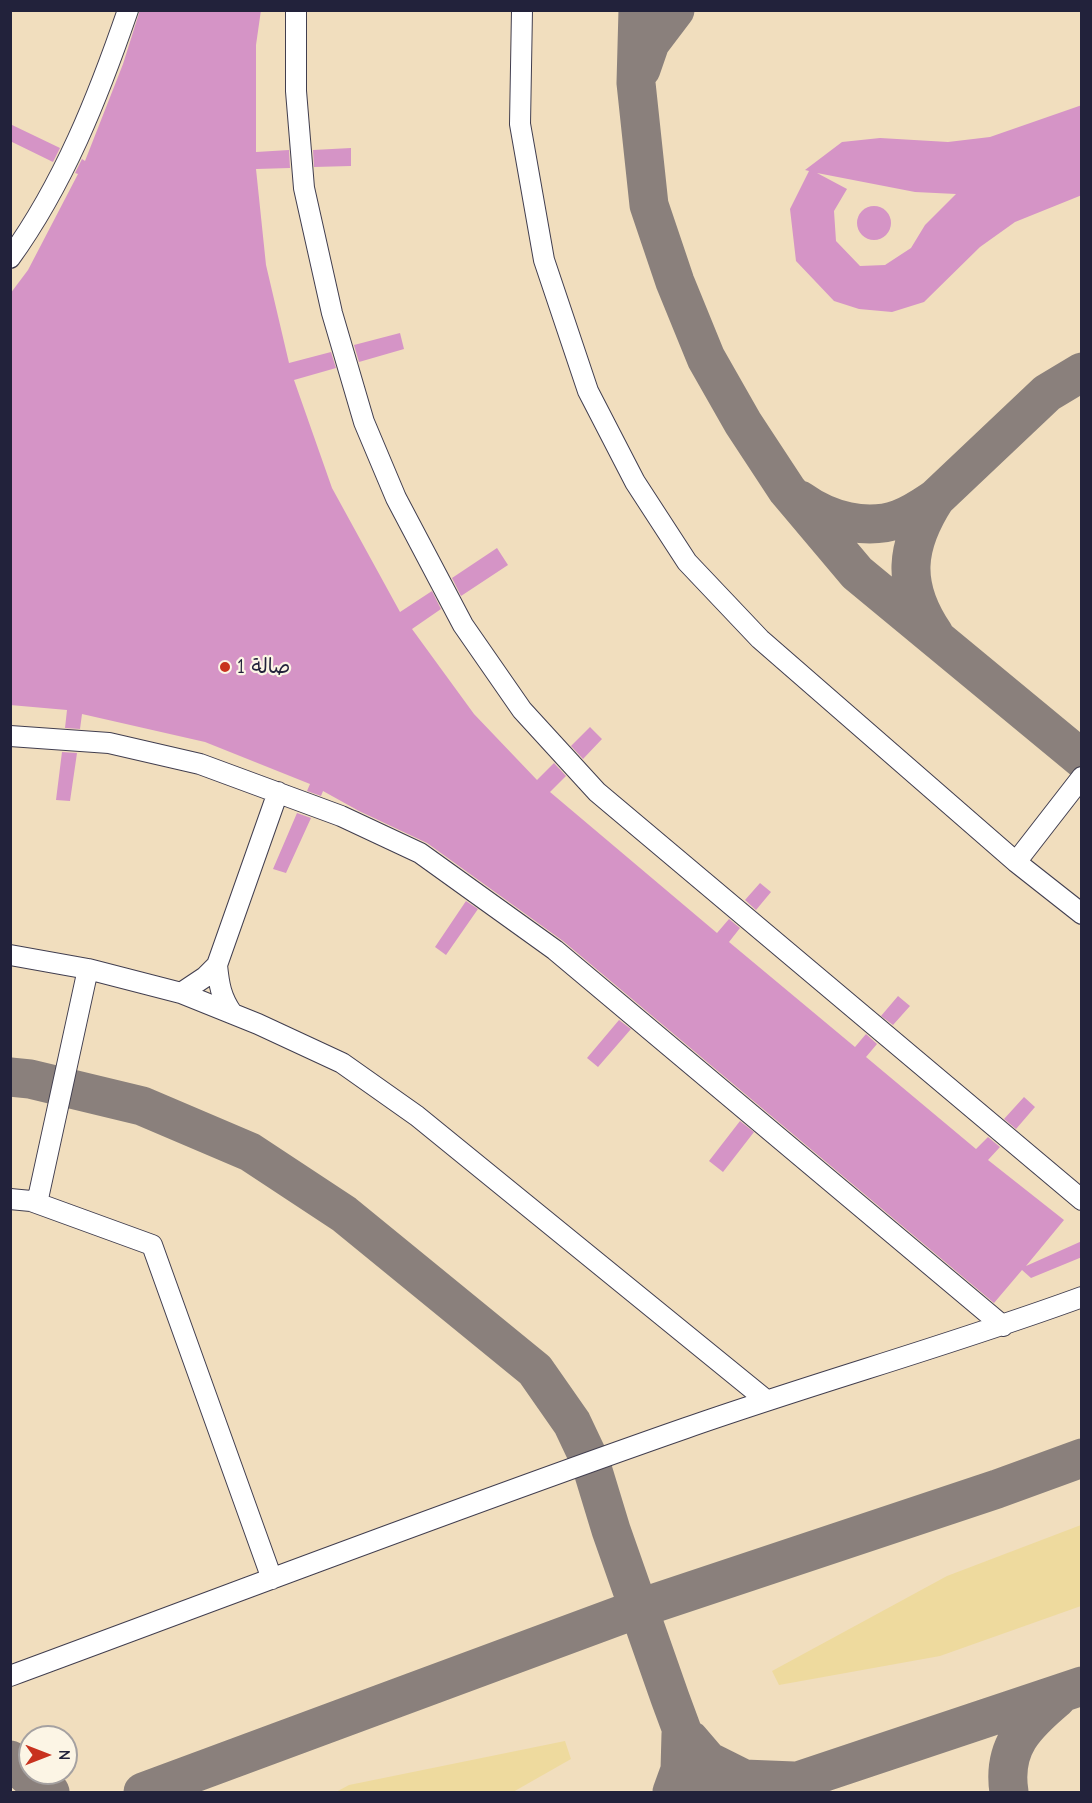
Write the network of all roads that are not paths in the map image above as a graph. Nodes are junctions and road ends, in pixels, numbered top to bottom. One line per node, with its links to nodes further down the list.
1 (128, 10): 4 (lane)
2 (297, 10): 16 (lane)
3 (522, 10): 8 (lane)
4 (10, 258)
5 (10, 735): 7 (lane)
6 (1082, 777): 8 (lane)
7 (278, 792): 11 (lane); 19 (lane)
8 (1016, 862): 9 (lane)
9 (1082, 914)
10 (10, 955): 12 (lane)
11 (217, 965): 13 (lane); 14 (lane)
12 (88, 969): 13 (lane); 17 (lane)
13 (181, 993): 14 (lane)
14 (232, 1013): 20 (lane)
15 (10, 1198): 17 (lane)
16 (1082, 1200)
17 (37, 1203): 21 (lane)
18 (1082, 1297): 19 (lane)
19 (1003, 1326): 20 (lane)
20 (766, 1400): 21 (lane)
21 (272, 1580): 22 (lane)
22 (10, 1677)

